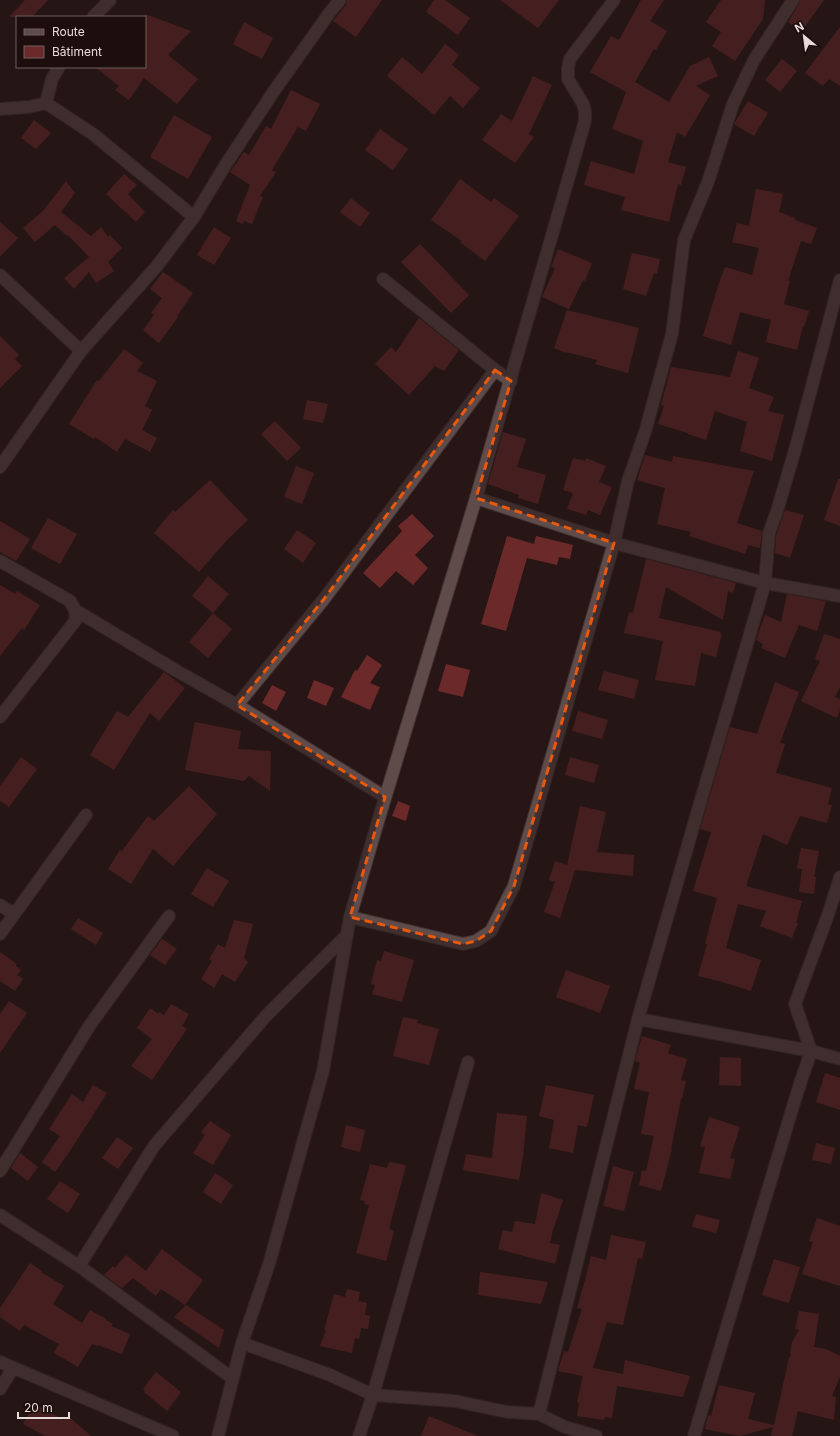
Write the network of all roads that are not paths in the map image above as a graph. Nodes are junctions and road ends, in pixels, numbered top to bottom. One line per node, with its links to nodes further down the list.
1 (110, 0): 5 (street)
2 (340, 0): 9 (street)
3 (614, 0): 15 (street)
4 (793, 0): 18 (street)
5 (94, 16)
6 (58, 68): 7 (street)
7 (46, 103): 8 (street); 9 (street)
8 (0, 108)
9 (194, 216): 13 (street)
10 (0, 275): 13 (street)
11 (383, 279): 14 (street)
12 (840, 280): 20 (street)
13 (81, 351): 16 (street)
14 (495, 370): 15 (street); 23 (street)
15 (511, 381): 17 (street)
16 (0, 467)
17 (476, 498): 18 (street); 25 (street)
18 (614, 543): 20 (street); 31 (street)
19 (0, 561): 22 (street)
20 (766, 583): 21 (street); 34 (street)
21 (840, 596)
22 (75, 610): 23 (street); 24 (street)
23 (237, 705): 25 (street)
24 (0, 717)
25 (385, 797): 31 (street)
26 (86, 815): 29 (street)
27 (840, 877): 35 (street)
28 (0, 905): 29 (street)
29 (14, 914): 32 (street)
30 (169, 916): 38 (street)
31 (350, 917): 33 (street)
32 (0, 934)
33 (347, 935): 40 (street); 41 (street)
34 (638, 1019): 35 (street); 47 (street)
35 (811, 1051): 36 (street); 52 (street)
36 (840, 1059)
37 (468, 1062): 46 (street)
38 (0, 1171)
39 (0, 1215): 40 (street)
40 (79, 1266): 44 (street)
41 (242, 1343): 44 (street); 46 (street)
42 (0, 1362): 43 (street)
43 (13, 1368): 45 (street); 48 (street)
44 (232, 1378): 49 (street)
45 (0, 1389)
46 (373, 1395): 47 (street); 50 (street)
47 (539, 1414): 51 (street)
48 (173, 1436)
49 (218, 1436)
50 (359, 1436)
51 (596, 1436)
52 (694, 1436)

